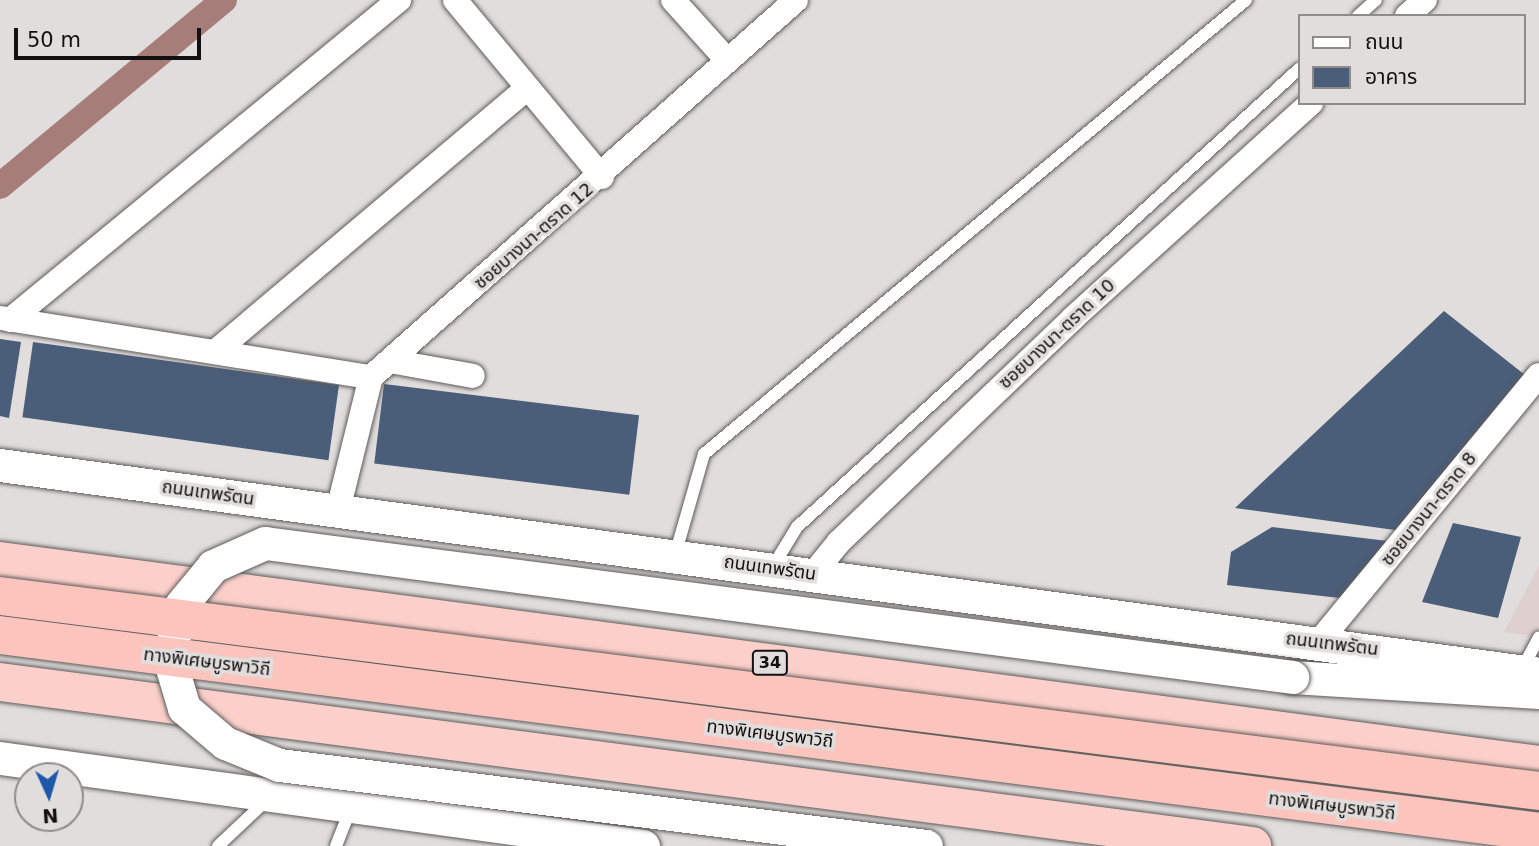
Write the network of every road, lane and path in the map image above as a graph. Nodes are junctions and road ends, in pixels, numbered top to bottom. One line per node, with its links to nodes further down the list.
1 (399, 0): 15 (street)
2 (455, 0): 12 (street)
3 (673, 0): 10 (street)
4 (796, 0): 10 (street, ซอยบางนา-ตราด 12)
5 (1246, 0): 23 (lane)
6 (1376, 0): 8 (lane)
7 (1425, 0): 9 (street)
8 (1360, 14)
9 (1409, 14)
10 (727, 60): 14 (street, ซอยบางนา-ตราด 12)
11 (1298, 70): 25 (lane)
12 (527, 88): 14 (street); 16 (street)
13 (1309, 105): 26 (street, ซอยบางนา-ตราด 10)
14 (602, 177): 17 (street, ซอยบางนา-ตราด 12)
15 (5, 319): 16 (street)
16 (215, 352): 20 (street)
17 (390, 361): 19 (street); 20 (street, ซอยบางนา-ตราด 12)
18 (1539, 375): 30 (street, ซอยบางนา-ตราด 8)
19 (473, 376)
20 (371, 377): 22 (street)
21 (0, 465): 22 (main road, ถนนเทพรัตน)
22 (338, 510): 23 (main road, ถนนเทพรัตน)
23 (675, 556): 25 (main road, ถนนเทพรัตน)
24 (0, 561): 34 (highway, 34)
25 (772, 569): 26 (main road, ถนนเทพรัตน)
26 (813, 574): 30 (main road, ถนนเทพรัตน)
27 (0, 596): 35 (highway, bridge)
28 (0, 635): 38 (highway, ทางพิเศษบูรพาวิถี, bridge)
29 (1539, 637): 31 (lane)
30 (1318, 643): 31 (main road, ถนนเทพรัตน)
31 (1533, 679): 42 (main road, bridge)
32 (0, 682): 43 (highway)
33 (0, 758): 36 (main road)
34 (1539, 765)
35 (1539, 792)
36 (271, 796): 37 (main road); 39 (lane)
37 (351, 807): 40 (lane); 41 (main road)
38 (1539, 832)
39 (218, 846)
40 (336, 846)
41 (643, 846)
42 (926, 846)
43 (1252, 846)

